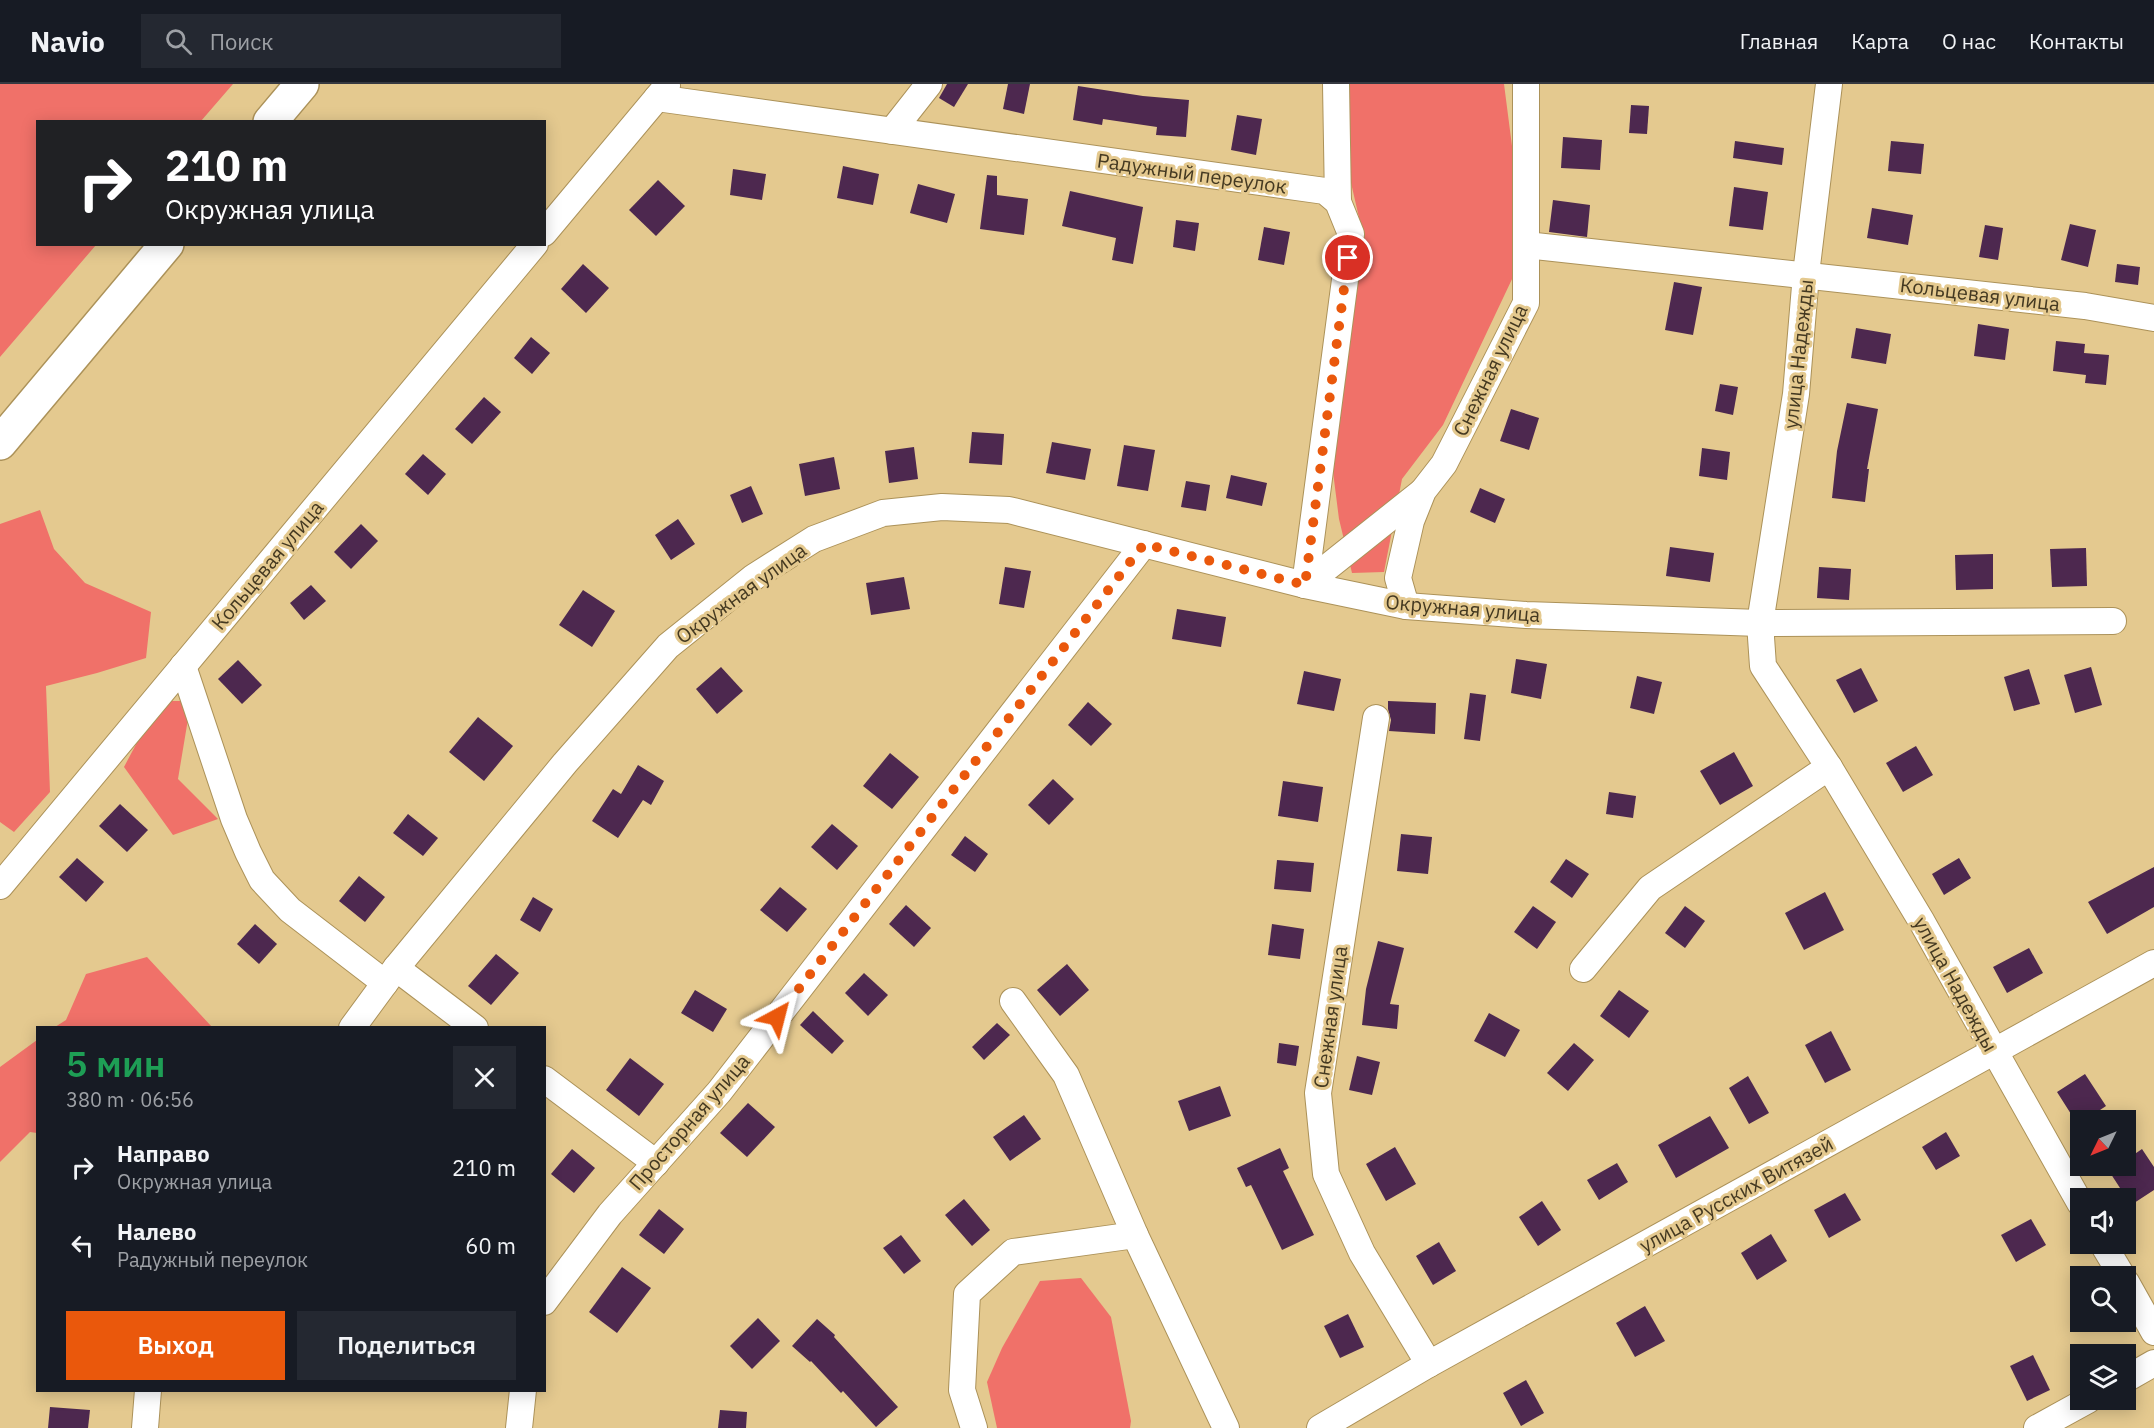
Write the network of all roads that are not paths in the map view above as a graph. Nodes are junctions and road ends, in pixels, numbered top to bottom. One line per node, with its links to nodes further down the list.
1 (302, 84): 7 (highway)
2 (929, 84): 8 (street)
3 (1336, 84): 9 (street)
4 (1526, 84): 11 (street, Снежная улица)
5 (1829, 84): 14 (street, улица Надежды)
6 (663, 91): 8 (street, Радужный переулок); 10 (street)
7 (272, 120)
8 (892, 131): 9 (street, Радужный переулок)
9 (1338, 202): 19 (street)
10 (546, 231)
11 (1526, 245): 14 (street, Кольцевая улица); 17 (street, Снежная улица)
12 (165, 246): 16 (highway)
13 (533, 246): 23 (street, Кольцевая улица)
14 (1806, 274): 15 (street, Кольцевая улица); 22 (street, улица Надежды)
15 (2154, 318)
16 (0, 443)
17 (1424, 491): 19 (street); 20 (street, Снежная улица)
18 (1144, 544): 19 (street, Окружная улица); 29 (street, Окружная улица); 35 (street, Просторная улица)
19 (1305, 585): 20 (street, Окружная улица)
20 (1406, 606): 22 (street, Окружная улица)
21 (2113, 621): 22 (street)
22 (1760, 622): 25 (street, улица Надежды)
23 (183, 666): 26 (street, Кольцевая улица); 29 (street)
24 (1376, 718): 42 (street, Снежная улица)
25 (1828, 767): 28 (street); 33 (street, улица Надежды)
26 (0, 886)
27 (2154, 963): 33 (street, улица Русских Витязей)
28 (1583, 969)
29 (391, 975): 31 (street, Окружная улица); 32 (street)
30 (1013, 1002): 37 (street)
31 (353, 1026)
32 (472, 1026)
33 (1994, 1051): 36 (street, улица Надежды); 42 (street, улица Русских Витязей)
34 (546, 1080): 35 (street)
35 (656, 1163): 38 (street, Просторная улица)
36 (2072, 1188)
37 (1135, 1235): 49 (street); 50 (street)
38 (546, 1299)
39 (2136, 1300): 40 (street)
40 (2154, 1332)
41 (2154, 1363): 43 (street)
42 (1429, 1364): 51 (street, улица Русских Витязей)
43 (2136, 1373)
44 (148, 1392): 47 (street)
45 (523, 1392): 48 (street)
46 (2070, 1410): 52 (street)
47 (145, 1428)
48 (519, 1428)
49 (974, 1428)
50 (1226, 1428)
51 (1320, 1428)
52 (2037, 1428)

